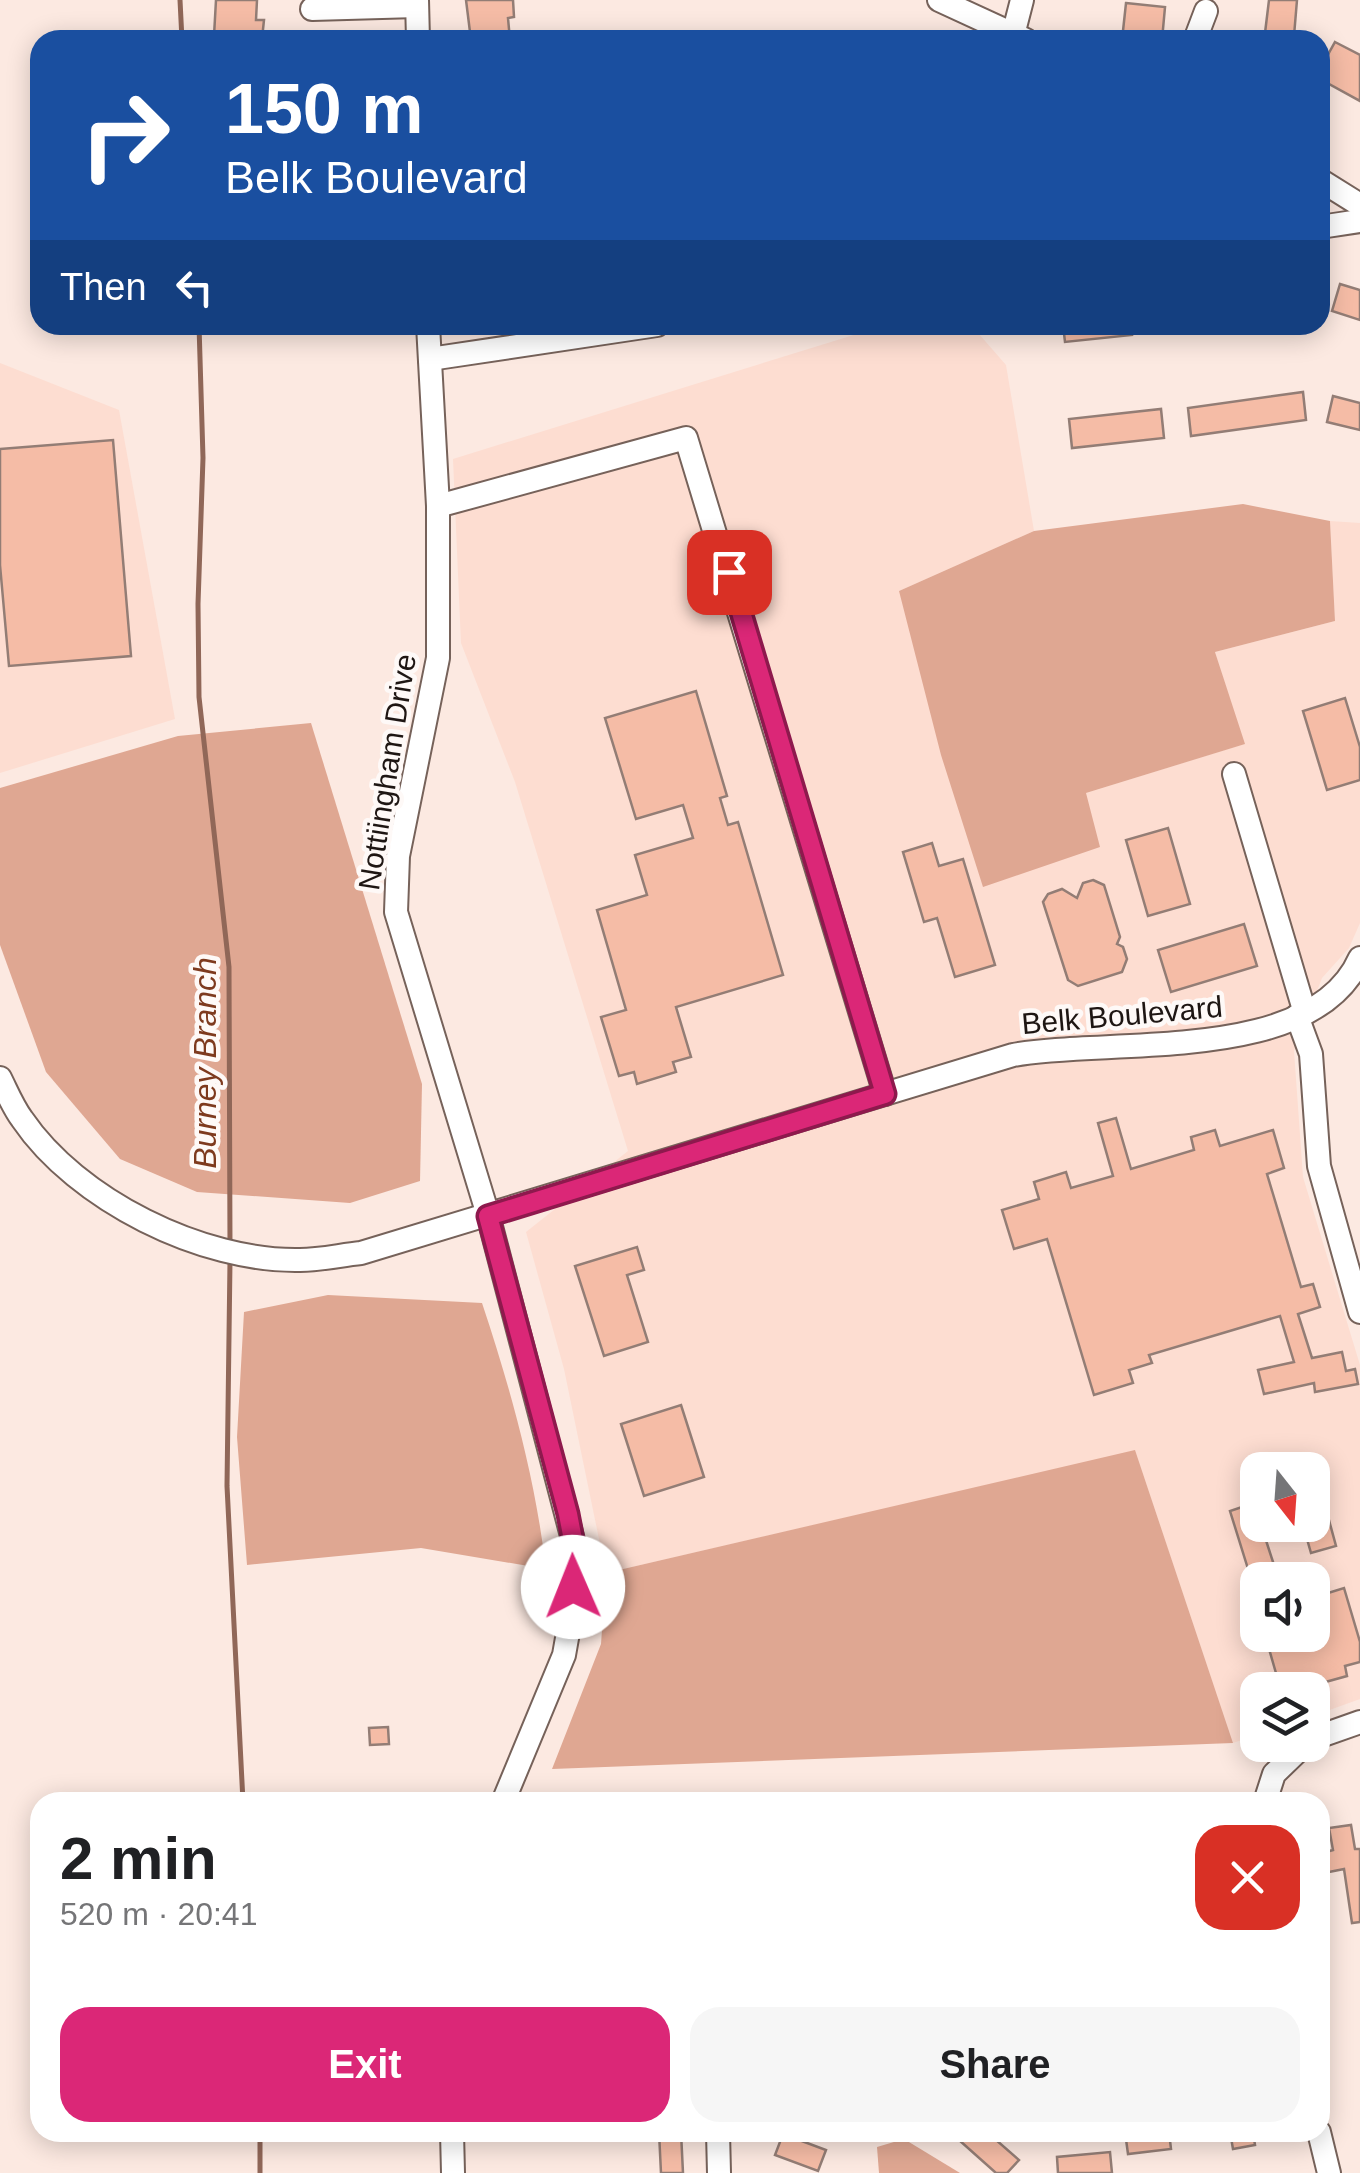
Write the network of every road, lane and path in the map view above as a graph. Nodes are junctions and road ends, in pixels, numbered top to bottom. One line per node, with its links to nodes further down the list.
1 (939, 0): 7 (street)
2 (1022, 0): 8 (street)
3 (417, 3): 4 (street); 6 (street)
4 (312, 9)
5 (1206, 11): 9 (street)
6 (418, 30)
7 (1004, 30)
8 (1020, 30)
9 (1199, 30)
10 (1330, 186): 11 (street)
11 (1360, 205)
12 (1360, 221): 13 (street)
13 (1330, 226)
14 (429, 335): 16 (street, Nottiingham Drive)
15 (590, 335): 16 (street)
16 (430, 359): 17 (street, Nottiingham Drive)
17 (438, 506): 22 (street); 23 (street, Nottiingham Drive)
18 (1234, 774): 20 (street)
19 (1360, 958): 20 (street, Belk Boulevard)
20 (1301, 1014): 22 (street, Belk Boulevard); 24 (street)
21 (0, 1078): 23 (street, Belk Boulevard)
22 (885, 1094): 23 (street, Belk Boulevard)
23 (488, 1216): 28 (street, Nottiingham Drive)
24 (1360, 1312)
25 (1360, 1722): 26 (street)
26 (1330, 1733)
27 (1286, 1762): 29 (street)
28 (507, 1792)
29 (1268, 1792)
30 (452, 2142): 33 (street)
31 (718, 2142): 34 (street)
32 (1321, 2142): 35 (street)
33 (453, 2173)
34 (719, 2173)
35 (1329, 2173)

